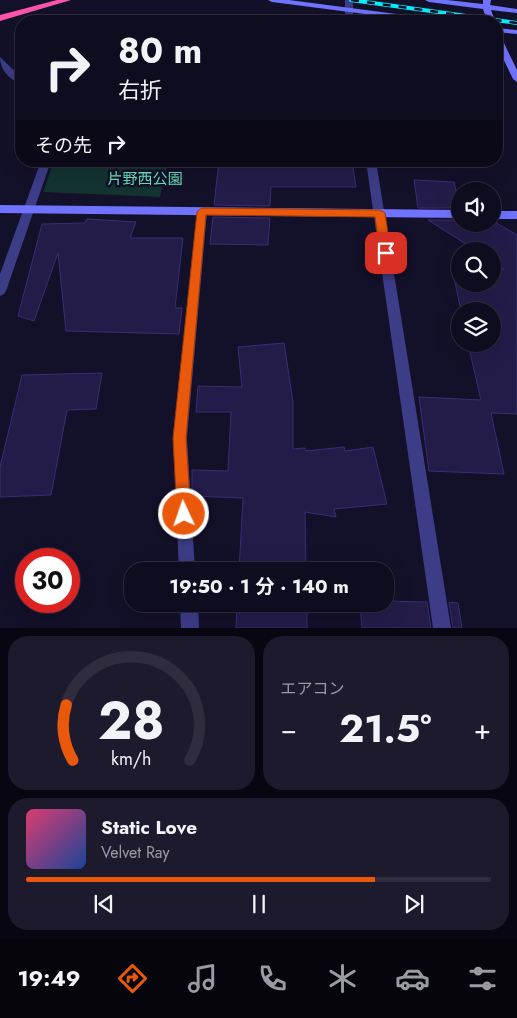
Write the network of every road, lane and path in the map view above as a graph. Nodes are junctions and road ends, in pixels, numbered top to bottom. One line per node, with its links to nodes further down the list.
1 (68, 0): 10 (highway)
2 (272, 0): 6 (street)
3 (349, 0): 6 (street)
4 (428, 0): 5 (street)
5 (486, 4): 7 (street)
6 (348, 9): 8 (street); 9 (street)
7 (517, 11)
8 (348, 15)
9 (392, 15)
10 (0, 18)
11 (503, 31): 12 (street)
12 (517, 32)
13 (503, 50): 16 (street)
14 (0, 60): 15 (street)
15 (15, 78)
16 (517, 79)
17 (44, 167): 20 (street)
18 (372, 167): 22 (street)
19 (0, 209): 20 (street)
20 (29, 210): 21 (street); 26 (street)
21 (202, 212): 22 (street); 27 (street)
22 (380, 213): 23 (street); 30 (street)
23 (451, 214)
24 (501, 214): 25 (street)
25 (517, 215)
26 (0, 291)
27 (187, 562)
28 (189, 612): 29 (street)
29 (190, 628)
30 (442, 628)

